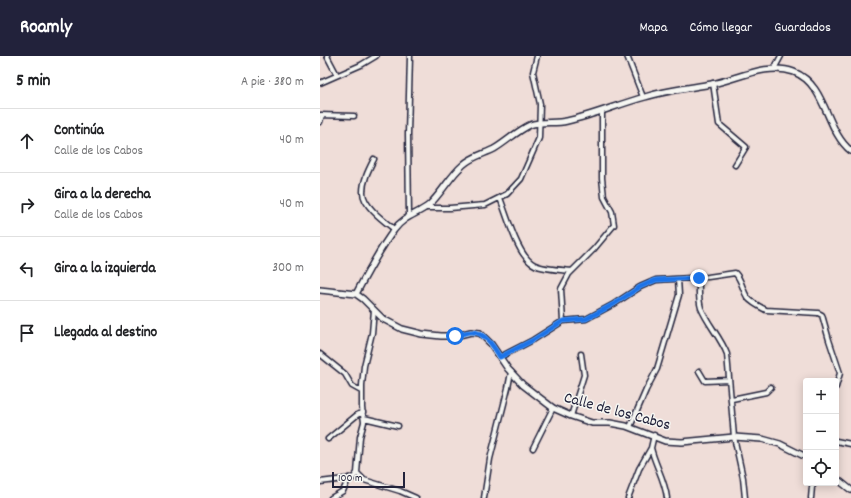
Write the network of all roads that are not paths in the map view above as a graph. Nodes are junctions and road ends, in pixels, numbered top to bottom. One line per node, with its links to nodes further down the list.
1 (326, 56): 10 (street)
2 (366, 56): 8 (street)
3 (376, 56): 8 (street)
4 (410, 56): 24 (street)
5 (537, 56): 18 (street)
6 (627, 56): 13 (street)
7 (781, 56): 9 (street)
8 (367, 62): 10 (street)
9 (774, 68): 12 (street); 19 (street)
10 (337, 75): 11 (street)
11 (320, 83)
12 (713, 83): 13 (street); 21 (street)
13 (643, 97): 14 (street)
14 (602, 111): 18 (street); 26 (street)
15 (321, 115): 16 (street); 17 (street)
16 (354, 116)
17 (320, 122)
18 (539, 123): 22 (street); 23 (street)
19 (851, 151)
20 (374, 159): 25 (street)
21 (735, 165)
22 (500, 198): 23 (street); 26 (street)
23 (424, 208): 24 (street)
24 (409, 216): 25 (street)
25 (394, 229): 30 (street)
26 (572, 271): 32 (street)
27 (699, 278): 28 (street); 38 (street); 39 (street)
28 (678, 279): 32 (street); 48 (street)
29 (320, 290): 30 (street)
30 (356, 294): 31 (street, Calle de los Cabos)
31 (374, 310): 35 (street, Calle de los Cabos); 41 (street)
32 (563, 321): 35 (street)
33 (320, 354): 41 (street)
34 (581, 354): 45 (street)
35 (500, 357): 37 (street, Calle de los Cabos)
36 (699, 371): 39 (street)
37 (511, 372): 43 (street, Calle de los Cabos); 65 (street)
38 (839, 378)
39 (729, 380): 42 (street)
40 (771, 387): 42 (street)
41 (361, 391): 44 (street)
42 (732, 399): 50 (street)
43 (553, 408): 45 (street, Calle de los Cabos); 54 (street)
44 (363, 412): 46 (street); 51 (street)
45 (571, 416): 48 (street, Calle de los Cabos)
46 (364, 418): 47 (street); 57 (street)
47 (398, 426)
48 (630, 427): 49 (street, Calle de los Cabos)
49 (654, 436): 50 (street, Calle de los Cabos); 55 (street)
50 (734, 437): 56 (street, Calle de los Cabos); 68 (street)
51 (328, 439)
52 (839, 442): 53 (street)
53 (851, 444)
54 (533, 448)
55 (651, 448): 66 (street); 67 (street)
56 (803, 456)
57 (357, 473): 58 (street); 64 (street)
58 (349, 478): 60 (street); 63 (street)
59 (839, 480): 62 (street)
60 (320, 482)
61 (812, 486): 69 (street)
62 (851, 490)
63 (331, 498)
64 (416, 498)
65 (484, 498)
66 (628, 498)
67 (667, 498)
68 (745, 498)
69 (811, 498)

